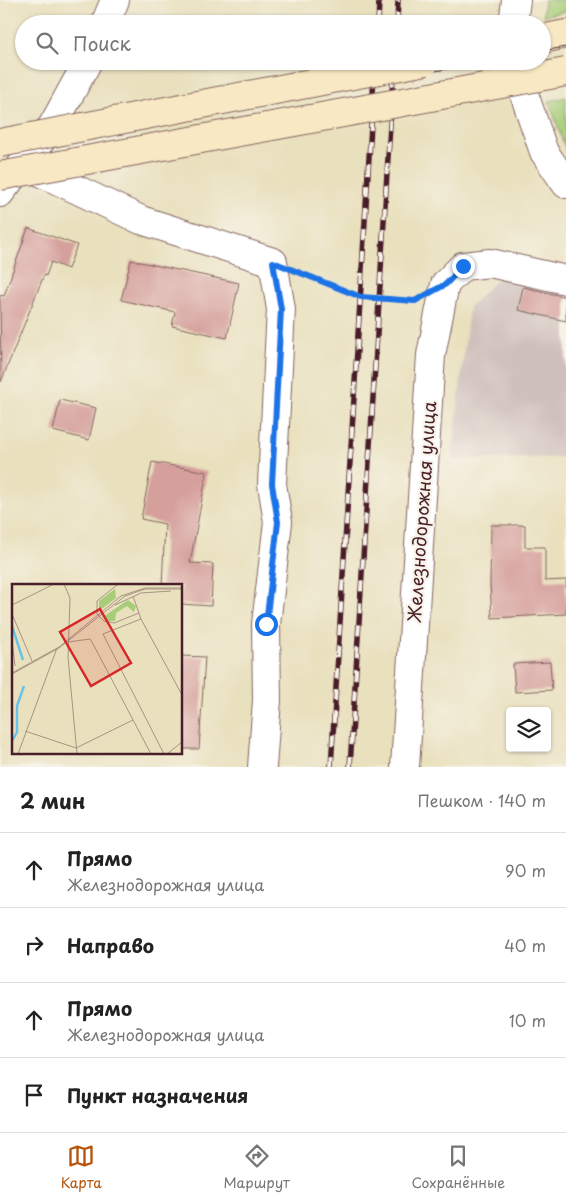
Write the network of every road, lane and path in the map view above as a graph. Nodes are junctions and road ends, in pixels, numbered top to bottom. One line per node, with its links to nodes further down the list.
1 (114, 0): 3 (street)
2 (516, 0): 4 (street)
3 (108, 15)
4 (514, 15)
5 (566, 34): 6 (main road)
6 (551, 37)
7 (83, 70): 11 (street)
8 (379, 70): 13 (main road, bridge)
9 (518, 70): 15 (street)
10 (566, 72): 14 (main road, bridge)
11 (53, 125): 12 (street); 14 (street)
12 (0, 134)
13 (0, 143)
14 (11, 170): 16 (street); 17 (street)
15 (566, 184)
16 (0, 193)
17 (273, 262): 18 (path); 20 (street)
18 (454, 275): 19 (street); 21 (street, Железнодорожная улица)
19 (566, 280)
20 (262, 767)
21 (405, 767)

